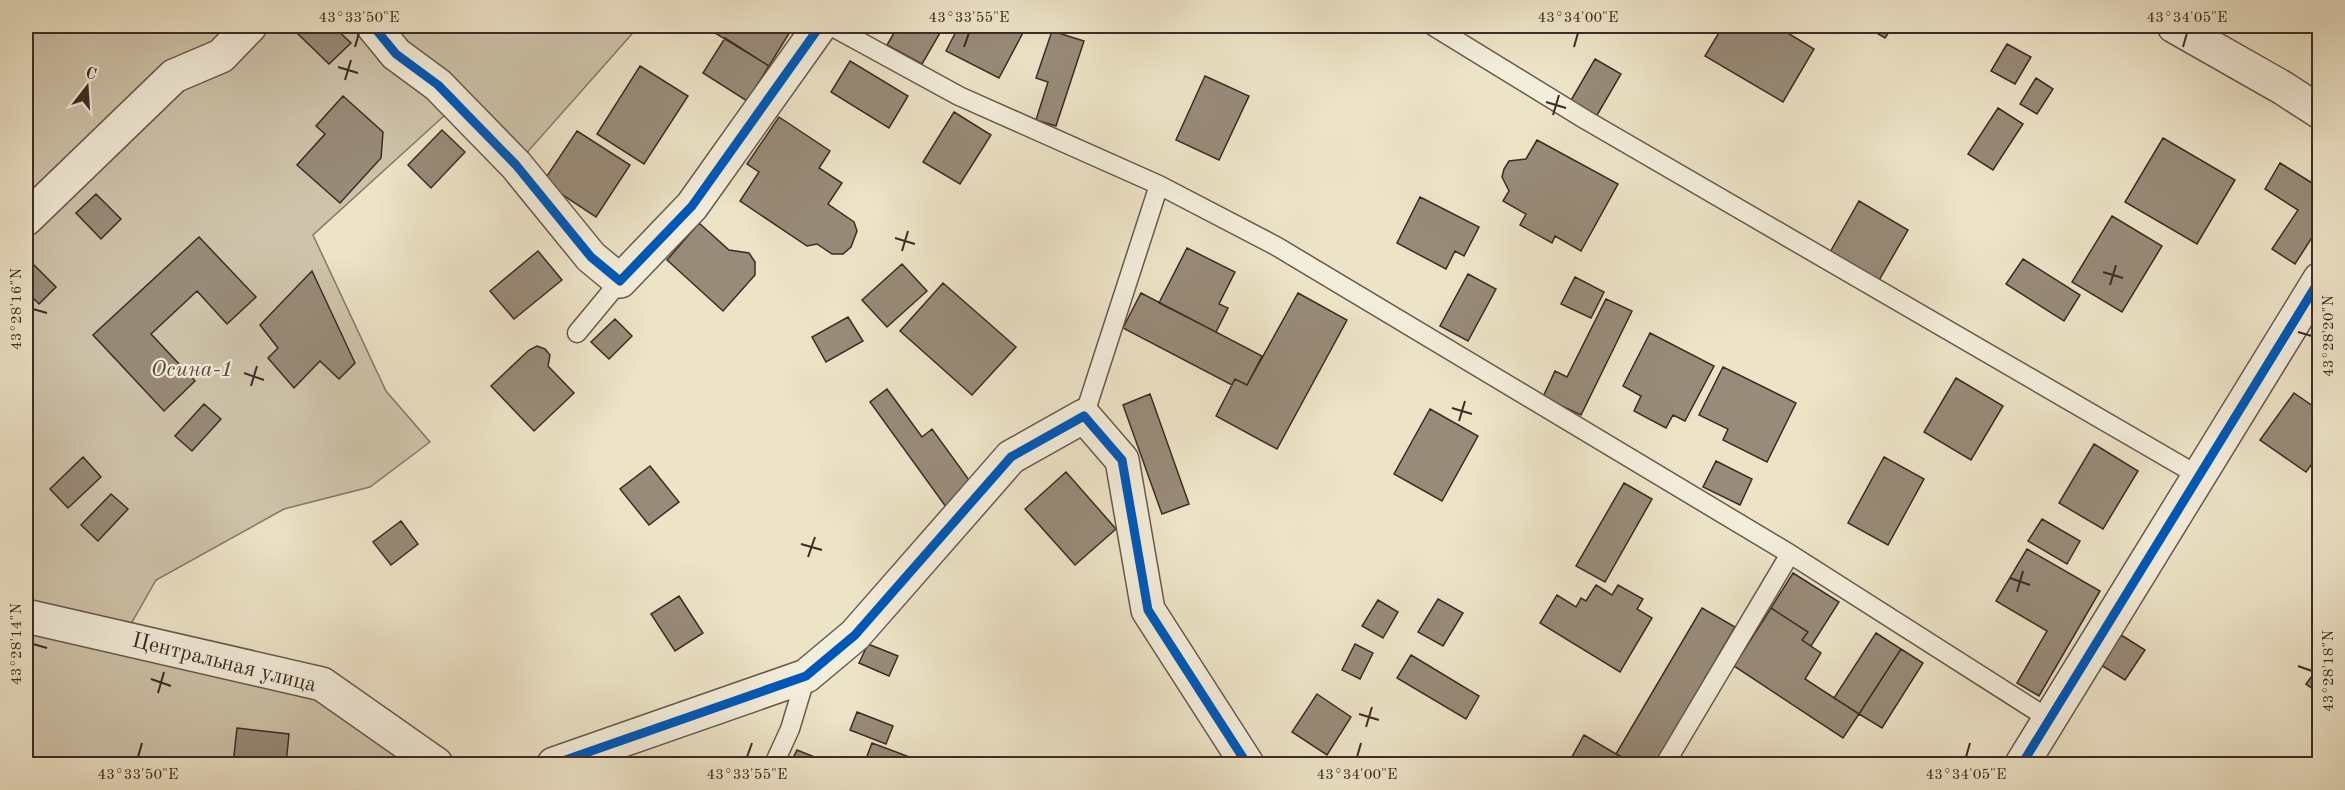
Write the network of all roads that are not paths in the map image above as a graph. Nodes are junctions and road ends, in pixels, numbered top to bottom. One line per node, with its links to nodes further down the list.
1 (250, 26): 9 (street)
2 (373, 26): 11 (street)
3 (820, 26): 11 (street)
4 (831, 26): 8 (lane)
5 (1433, 26): 14 (lane)
6 (2174, 26): 7 (street)
7 (2319, 112)
8 (1159, 184): 13 (lane); 15 (lane)
9 (26, 219)
10 (2319, 279): 14 (street)
11 (620, 281): 12 (lane)
12 (577, 333)
13 (1084, 416): 17 (street); 19 (street)
14 (2199, 476): 18 (street)
15 (1790, 554): 18 (lane); 23 (lane)
16 (26, 616): 20 (street, Центральная улица)
17 (806, 676): 21 (street); 22 (lane)
18 (2049, 719): 24 (street)
19 (1237, 759)
20 (436, 765)
21 (554, 765)
22 (774, 765)
23 (1665, 765)
24 (2022, 765)

